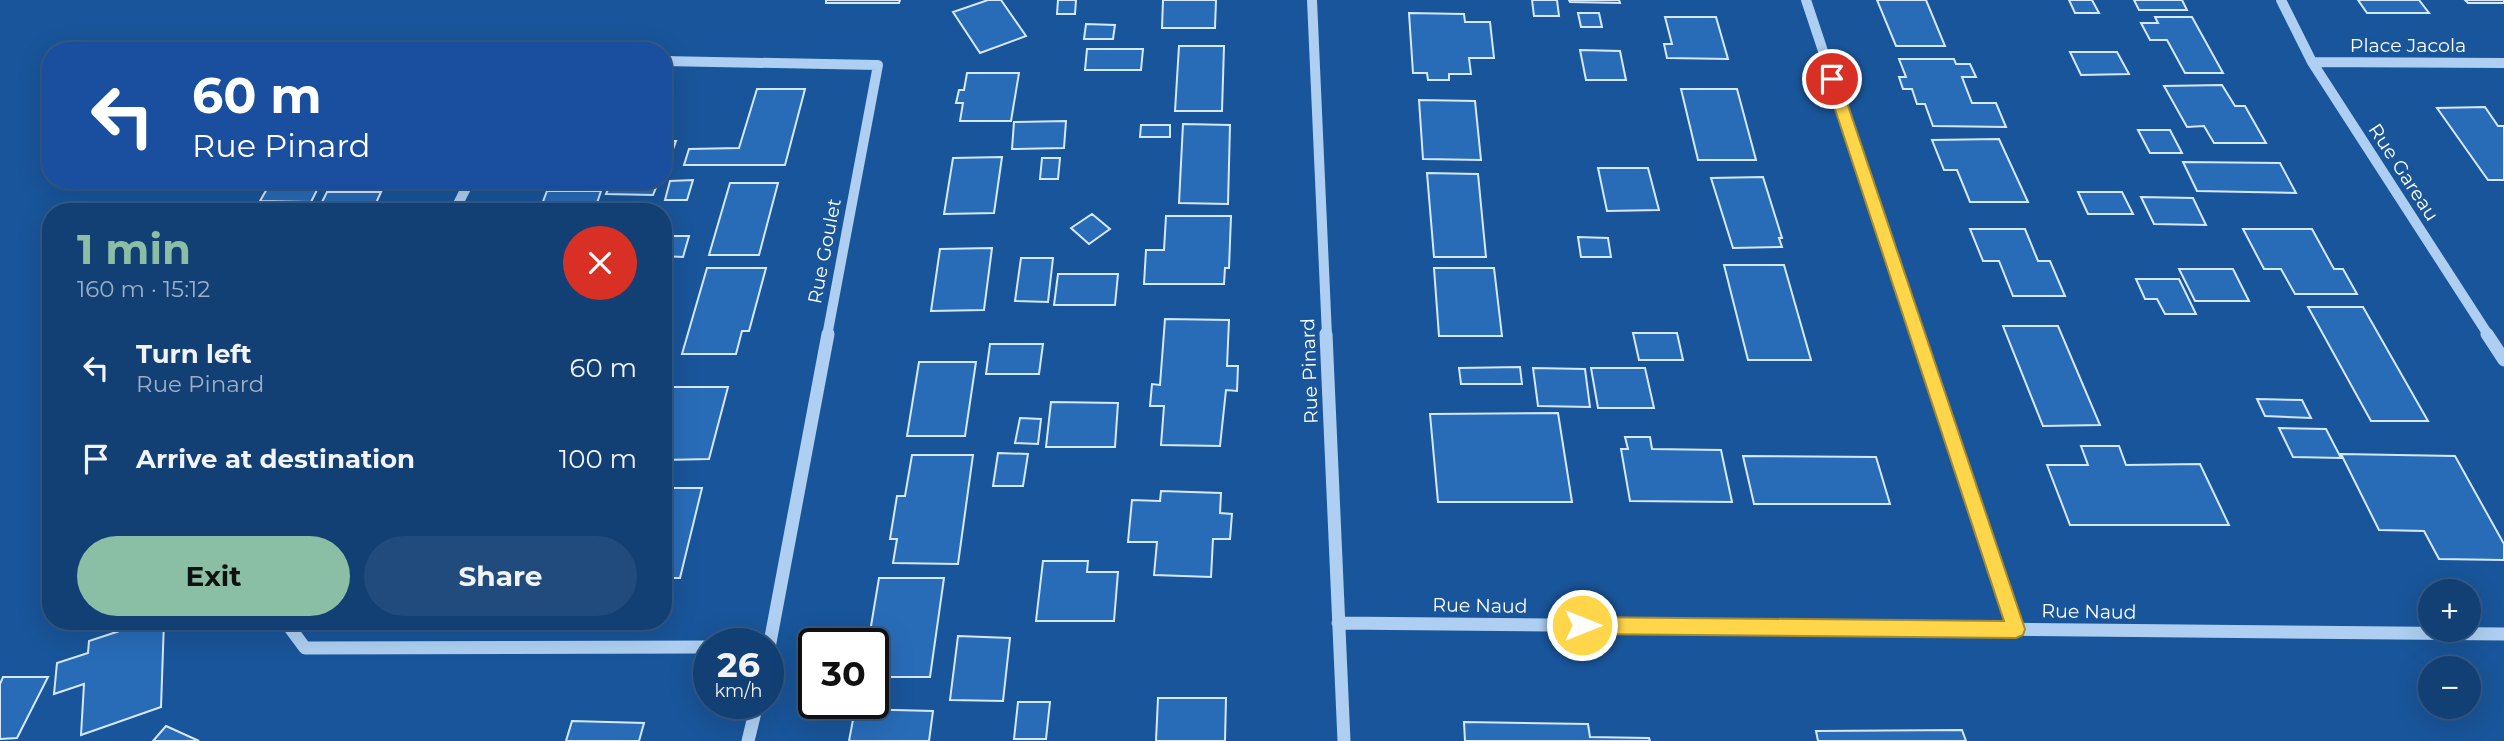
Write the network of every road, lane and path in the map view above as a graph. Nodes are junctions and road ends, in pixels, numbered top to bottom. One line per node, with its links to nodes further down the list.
1 (1312, 0): 8 (street, Rue Pinard)
2 (1806, 0): 10 (street)
3 (2281, 0): 5 (street, Rue Gareau)
4 (672, 61): 9 (street, Rue Goulet)
5 (2312, 62): 6 (street, Place Jacola); 7 (street, Rue Gareau)
6 (2504, 63)
7 (2504, 360)
8 (1338, 623): 10 (street, Rue Naud); 16 (street, Rue Pinard)
9 (773, 628)
10 (2016, 629): 12 (street, Rue Naud)
11 (292, 630): 13 (street)
12 (2504, 634)
13 (693, 647)
14 (753, 719): 15 (street)
15 (748, 741)
16 (1344, 741)

